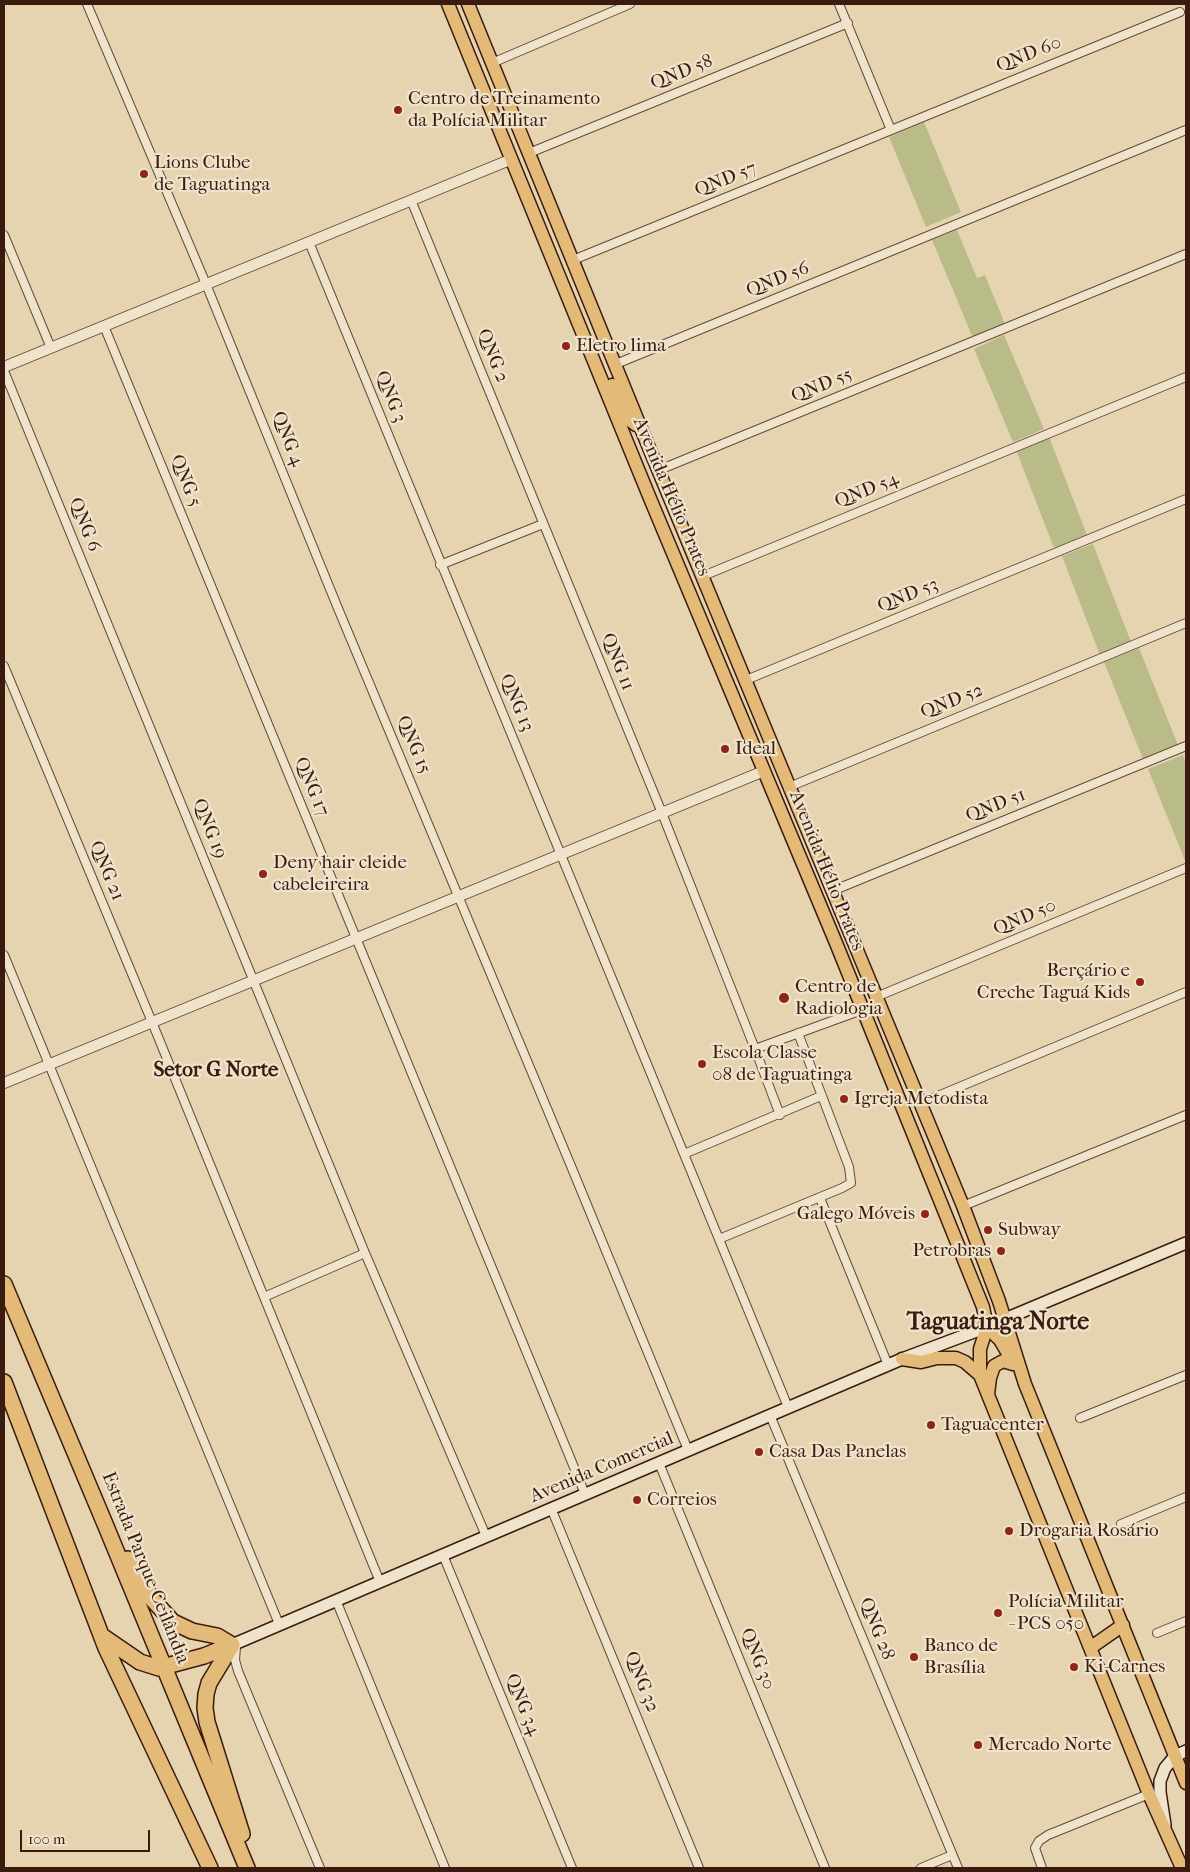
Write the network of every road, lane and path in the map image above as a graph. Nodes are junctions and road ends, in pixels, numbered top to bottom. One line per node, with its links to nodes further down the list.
1 (88, 4): 18 (street, QNG 4)
2 (448, 4): 12 (main road, Avenida Hélio Prates)
3 (468, 4): 8 (main road, Avenida Hélio Prates)
4 (630, 4): 8 (street)
5 (839, 4): 7 (street)
6 (1180, 12): 9 (street, QND 60)
7 (848, 23): 9 (street); 11 (street, QND 58)
8 (492, 64): 11 (main road, Avenida Hélio Prates)
9 (891, 130): 17 (street, QND 57)
10 (1186, 130): 22 (street, QND 56)
11 (529, 153): 17 (main road, Avenida Hélio Prates)
12 (512, 159): 13 (street); 21 (main road, Avenida Hélio Prates)
13 (411, 200): 15 (street); 29 (street, QNG 2)
14 (4, 235): 20 (street)
15 (309, 242): 18 (street); 30 (street, QNG 3)
16 (1186, 254): 27 (street, QND 55)
17 (572, 260): 22 (main road, Avenida Hélio Prates)
18 (206, 284): 19 (street); 32 (street, QNG 4)
19 (104, 326): 20 (street); 34 (street, QNG 5)
20 (51, 348): 23 (street)
21 (595, 364): 26 (main road); 38 (main road, Avenida Hélio Prates)
22 (616, 364): 26 (main road, Avenida Hélio Prates)
23 (4, 367)
24 (4, 371): 37 (street, QNG 6)
25 (1186, 377): 31 (street, QND 54)
26 (640, 426): 27 (main road, Avenida Hélio Prates)
27 (658, 470): 31 (main road, Avenida Hélio Prates)
28 (1186, 499): 36 (street, QND 53)
29 (543, 524): 30 (street); 42 (street, QNG 11)
30 (440, 564): 43 (street, QNG 13)
31 (703, 576): 36 (main road, Avenida Hélio Prates)
32 (338, 606): 46 (street, QNG 15)
33 (1186, 623): 41 (street, QND 52)
34 (236, 648): 47 (street, QNG 17)
35 (4, 666): 53 (street, QNG 21)
36 (746, 680): 41 (main road, Avenida Hélio Prates)
37 (134, 690): 49 (street, QNG 19)
38 (750, 734): 40 (main road, Avenida Hélio Prates); 41 (main road)
39 (1186, 746): 45 (street, QND 51)
40 (764, 771): 42 (street); 52 (main road, Avenida Hélio Prates)
41 (789, 787): 45 (main road, Avenida Hélio Prates)
42 (662, 813): 43 (street); 55 (street, QNG 11)
43 (561, 854): 46 (street); 63 (street, QNG 13)
44 (1186, 868): 51 (street, QND 50)
45 (832, 891): 51 (main road, Avenida Hélio Prates)
46 (459, 896): 47 (street); 84 (street, QNG 15)
47 (356, 938): 49 (street); 86 (street, QNG 17)
48 (4, 955): 57 (street)
49 (254, 980): 53 (street); 68 (street, QNG 19)
50 (1186, 992): 60 (street)
51 (876, 998): 56 (main road, Avenida Hélio Prates)
52 (862, 1010): 54 (street); 56 (main road); 72 (main road, Avenida Hélio Prates)
53 (152, 1022): 57 (street); 70 (street, QNG 21)
54 (798, 1033): 55 (street); 59 (street)
55 (755, 1049): 61 (street, QNG 11)
56 (899, 1051): 60 (main road, Avenida Hélio Prates)
57 (49, 1065): 58 (street); 96 (street)
58 (4, 1083)
59 (822, 1096): 61 (street); 64 (street)
60 (921, 1103): 65 (main road, Avenida Hélio Prates)
61 (780, 1115): 63 (street)
62 (1186, 1115): 65 (street)
63 (684, 1154): 66 (street, QNG 13)
64 (820, 1198): 66 (street); 75 (street)
65 (963, 1206): 71 (main road, Avenida Hélio Prates)
66 (719, 1239): 81 (street, QNG 13)
67 (1186, 1243): 71 (main road)
68 (365, 1253): 70 (street); 91 (street, QNG 19)
69 (4, 1284): 89 (highway, Estrada Parque Ceilândia)
70 (264, 1297): 93 (street, QNG 21)
71 (1005, 1319): 79 (main road, Avenida Hélio Prates)
72 (987, 1327): 73 (main road, Avenida Comercial); 74 (main road); 77 (main road, Avenida Hélio Prates)
73 (902, 1359): 75 (main road, Avenida Comercial); 77 (main road)
74 (1014, 1364): 79 (main road); 80 (main road)
75 (888, 1365): 81 (main road, Avenida Comercial)
76 (1186, 1374): 83 (street)
77 (980, 1375): 80 (main road, Avenida Hélio Prates)
78 (4, 1382): 99 (highway)
79 (1025, 1384): 97 (main road, Avenida Hélio Prates)
80 (988, 1396): 101 (main road, Avenida Hélio Prates)
81 (788, 1407): 82 (main road, Avenida Comercial)
82 (770, 1415): 84 (main road, Avenida Comercial); 107 (street, QNG 28)
83 (1080, 1418)
84 (688, 1450): 85 (main road, Avenida Comercial)
85 (658, 1463): 86 (main road, Avenida Comercial); 115 (street, QNG 30)
86 (585, 1494): 88 (main road, Avenida Comercial)
87 (1186, 1497): 90 (street)
88 (552, 1508): 91 (main road, Avenida Comercial); 114 (street, QNG 32)
89 (105, 1524): 100 (highway); 102 (highway, Estrada Parque Ceilândia)
90 (1121, 1524)
91 (486, 1536): 92 (main road, Avenida Comercial)
92 (443, 1555): 93 (main road, Avenida Comercial); 113 (street, QNG 34)
93 (380, 1582): 94 (main road, Avenida Comercial)
94 (336, 1600): 96 (main road, Avenida Comercial); 112 (street)
95 (1186, 1621): 98 (street)
96 (279, 1624): 100 (main road, Avenida Comercial)
97 (1123, 1625): 101 (main road); 103 (main road, Avenida Hélio Prates)
98 (1157, 1633)
99 (101, 1635): 102 (highway); 108 (highway)
100 (235, 1644): 102 (highway); 110 (highway); 111 (street)
101 (1090, 1648): 105 (main road, Avenida Hélio Prates)
102 (164, 1667): 109 (highway, Estrada Parque Ceilândia)
103 (1181, 1754): 104 (main road, Avenida Hélio Prates); 106 (main road)
104 (1186, 1784)
105 (1149, 1794): 106 (main road, Avenida Hélio Prates); 118 (street)
106 (1167, 1837): 119 (main road, Avenida Hélio Prates)
107 (952, 1855): 116 (street); 117 (street, QNG 28)
108 (210, 1868)
109 (246, 1868)
110 (252, 1868)
111 (320, 1868)
112 (445, 1868)
113 (572, 1868)
114 (700, 1868)
115 (825, 1868)
116 (921, 1868)
117 (958, 1868)
118 (1042, 1868)
119 (1182, 1868)

